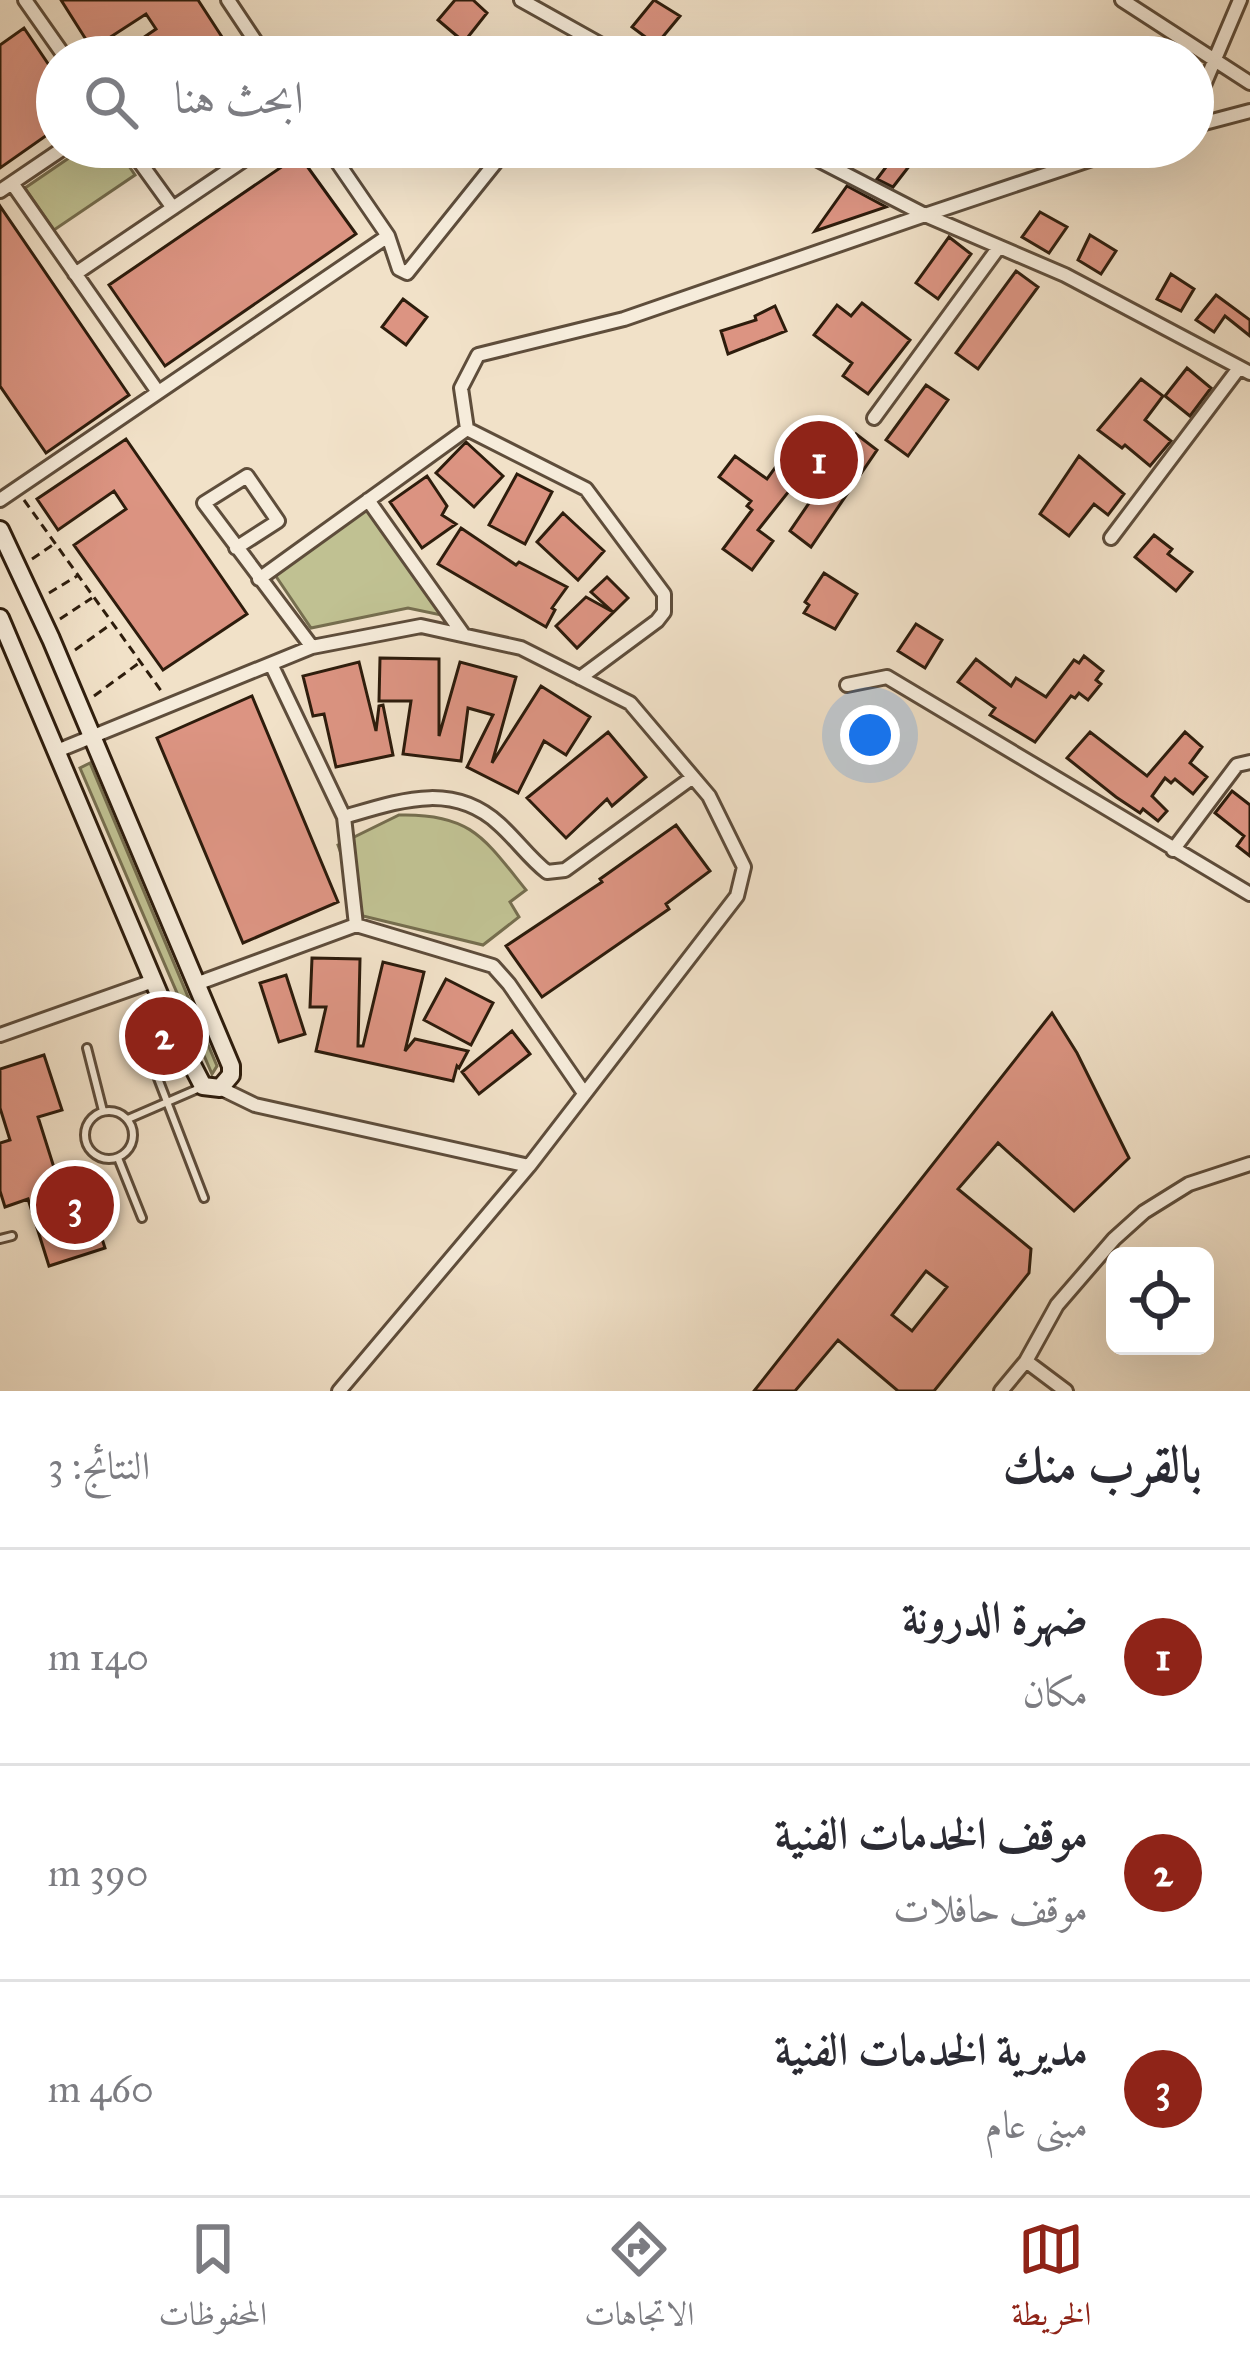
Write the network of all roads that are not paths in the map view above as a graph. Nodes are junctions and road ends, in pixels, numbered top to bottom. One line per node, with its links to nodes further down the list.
1 (25, 0): 6 (street)
2 (228, 0): 7 (street)
3 (521, 0): 8 (street)
4 (1122, 0): 9 (street)
5 (1240, 0): 11 (street)
6 (50, 36)
7 (252, 36)
8 (582, 36)
9 (1181, 36)
10 (1214, 57): 11 (street)
11 (1218, 59): 12 (street); 13 (street)
12 (1214, 67)
13 (1250, 83)
14 (1250, 111): 15 (street)
15 (1214, 120)
16 (36, 167): 23 (street)
17 (144, 168): 24 (street)
18 (232, 168): 24 (street)
19 (341, 168): 26 (street)
20 (491, 168): 26 (street)
21 (834, 168): 25 (street)
22 (1065, 168): 25 (street)
23 (6, 187): 28 (street)
24 (173, 208): 28 (street)
25 (925, 215): 27 (street); 32 (street)
26 (388, 236): 30 (street)
27 (999, 247): 29 (street); 31 (street)
28 (75, 274): 30 (street)
29 (1245, 370): 36 (street)
30 (158, 392): 33 (street)
31 (874, 418)
32 (467, 429): 34 (street); 43 (street)
33 (0, 500)
34 (368, 500): 38 (street); 40 (street)
35 (0, 530): 45 (street)
36 (1111, 538)
37 (236, 548): 37 (street); 38 (street)
38 (259, 579): 41 (street)
39 (0, 618): 46 (street)
40 (464, 635): 41 (street); 43 (street)
41 (312, 647): 42 (street)
42 (271, 664): 45 (street); 49 (street)
43 (580, 678): 48 (street)
44 (847, 685): 50 (street)
45 (92, 737): 46 (street); 54 (street)
46 (57, 751): 53 (street)
47 (1250, 762): 50 (street)
48 (693, 777): 49 (street); 59 (street)
49 (344, 817): 52 (street)
50 (1172, 850): 51 (street)
51 (1250, 894)
52 (356, 925): 54 (street); 59 (street)
53 (153, 981): 56 (street); 58 (street)
54 (196, 984): 58 (street)
55 (134, 1016): 60 (lane)
56 (0, 1035)
57 (87, 1048): 61 (lane)
58 (212, 1087): 60 (lane); 65 (street)
59 (584, 1093): 65 (street)
60 (169, 1101): 62 (lane); 66 (lane)
61 (104, 1111): 62 (lane); 63 (lane)
62 (128, 1119): 63 (lane)
63 (118, 1157): 67 (lane)
64 (1250, 1164): 70 (street)
65 (529, 1166): 72 (street)
66 (205, 1198)
67 (142, 1218)
68 (12, 1236): 69 (lane)
69 (0, 1239)
70 (1027, 1361): 71 (street); 73 (street)
71 (1008, 1389)
72 (339, 1391)
73 (1066, 1391)

